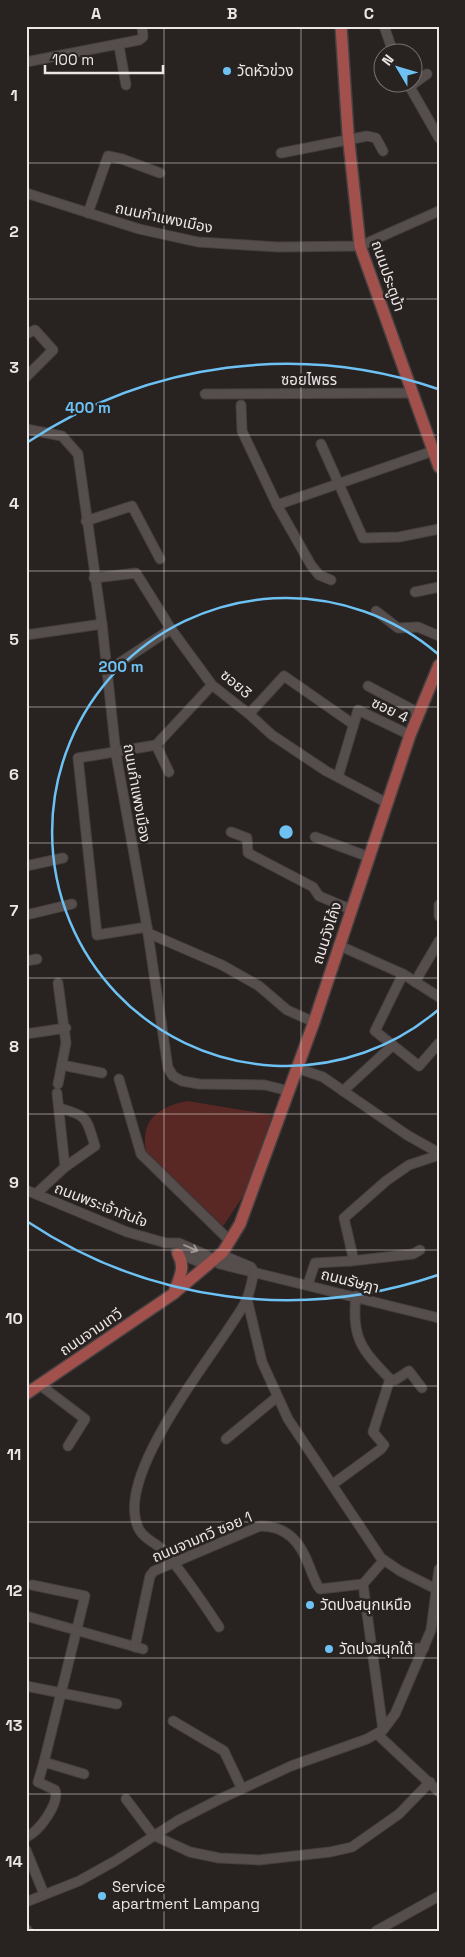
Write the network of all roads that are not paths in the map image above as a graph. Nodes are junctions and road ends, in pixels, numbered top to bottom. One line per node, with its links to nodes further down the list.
1 (142, 26): 5 (street)
2 (384, 26): 4 (street)
3 (344, 27): 11 (main road, ถนนประตูม้า)
4 (390, 42)
5 (119, 46): 6 (street); 9 (street)
6 (26, 62)
7 (427, 74): 8 (street)
8 (422, 77)
9 (126, 85)
10 (412, 92): 12 (street)
11 (348, 138): 13 (street); 14 (street); 19 (main road, ถนนประตูม้า)
12 (439, 138)
13 (384, 151)
14 (280, 153)
15 (160, 174): 18 (street)
16 (26, 193): 18 (street, ถนนกำแพงเมือง)
17 (439, 211): 19 (street)
18 (88, 213): 19 (street, ถนนกำแพงเมือง)
19 (360, 246): 22 (main road, ถนนประตูม้า)
20 (26, 334): 21 (street)
21 (26, 377)
22 (413, 393): 23 (street, ซอยไพธร); 27 (main road, ถนนประตูม้า)
23 (205, 394)
24 (241, 405): 30 (street)
25 (26, 429): 31 (street, ถนนกำแพงเมือง)
26 (321, 444): 29 (street)
27 (434, 451): 28 (main road, ถนนประตูม้า); 29 (street)
28 (439, 467)
29 (338, 484): 30 (street); 32 (street)
30 (277, 505): 35 (street)
31 (86, 522): 33 (street); 34 (street, ถนนกำแพงเมือง)
32 (439, 529)
33 (160, 559)
34 (94, 578): 39 (street, ถนนกำแพงเมือง); 40 (street, ซอย3)
35 (330, 580)
36 (439, 587): 37 (street)
37 (415, 592)
38 (376, 611): 42 (street)
39 (102, 624): 41 (street); 44 (street, ถนนกำแพงเมือง)
40 (171, 629): 44 (street); 45 (street, ซอย3)
41 (26, 635)
42 (439, 636)
43 (439, 665): 47 (main road, ถนนวังโค้ง)
44 (107, 671): 52 (street, ถนนกำแพงเมือง)
45 (212, 684): 48 (street, ซอย3); 51 (street)
46 (368, 686): 47 (street)
47 (419, 713): 50 (main road, ถนนวังโค้ง)
48 (249, 714): 49 (street); 54 (street, ซอย3)
49 (353, 724): 50 (street, ซอย 4); 54 (street)
50 (410, 735): 55 (main road, ถนนวังโค้ง)
51 (156, 745): 52 (street); 53 (street)
52 (116, 754): 66 (street, ถนนกำแพงเมือง); 66 (street)
53 (169, 772)
54 (338, 777): 55 (street, ซอย3)
55 (387, 803): 58 (main road, ถนนวังโค้ง)
56 (230, 832): 63 (street)
57 (315, 837): 58 (street)
58 (369, 856): 63 (main road, ถนนวังโค้ง)
59 (62, 858): 60 (street)
60 (26, 866)
61 (72, 904): 64 (street)
62 (439, 905): 65 (street)
63 (350, 909): 68 (main road, ถนนวังโค้ง)
64 (26, 915)
65 (439, 916)
66 (147, 930): 75 (street); 84 (street, ถนนกำแพงเมือง)
67 (439, 941): 72 (street)
68 (338, 945): 71 (street); 75 (main road, ถนนวังโค้ง)
69 (37, 959): 70 (street)
70 (26, 961)
71 (404, 974): 72 (street); 79 (street)
72 (415, 982): 74 (street)
73 (58, 983): 76 (street)
74 (439, 997)
75 (314, 1022): 81 (main road, ถนนวังโค้ง)
76 (66, 1028): 77 (street); 80 (street)
77 (26, 1034)
78 (439, 1043): 79 (street)
79 (392, 1045): 85 (street)
80 (62, 1065): 82 (street); 86 (street)
81 (297, 1068): 84 (main road, ถนนวังโค้ง); 85 (street)
82 (102, 1073)
83 (119, 1079): 92 (street)
84 (289, 1090): 91 (main road, ถนนวังโค้ง)
85 (343, 1091): 87 (street)
86 (59, 1108): 88 (street); 88 (street)
87 (439, 1154): 97 (street)
88 (65, 1167): 90 (street)
89 (26, 1190): 90 (street, ถนนพระเจ้าทันใจ)
90 (36, 1194): 93 (street, ถนนพระเจ้าทันใจ)
91 (245, 1212): 92 (main road, ถนนวังโค้ง); 96 (main road, ถนนวังโค้ง)
92 (226, 1236): 96 (main road, ถนนวังโค้ง)
93 (166, 1243): 95 (street, ถนนพระเจ้าทันใจ); 96 (street, ถนนพระเจ้าทันใจ, one-way to 96)
94 (420, 1250): 97 (street)
95 (178, 1254): 96 (street, ถนนพระเจ้าทันใจ); 100 (main road)
96 (214, 1261): 98 (street, ถนนรัษฎา); 100 (main road, ถนนจามเทวี)
97 (351, 1261): 99 (street)
98 (254, 1272): 99 (street, ถนนรัษฎา); 102 (street)
99 (308, 1284): 101 (street, ถนนรัษฎา)
100 (173, 1294): 105 (main road, ถนนจามเทวี)
101 (356, 1296): 103 (street, ถนนรัษฎา); 104 (street)
102 (247, 1300): 108 (street); 113 (street)
103 (439, 1318)
104 (390, 1379): 106 (street); 111 (street)
105 (40, 1385): 107 (main road, ถนนจามเทวี); 110 (street)
106 (422, 1388)
107 (26, 1394)
108 (277, 1397): 109 (street); 111 (street)
109 (226, 1439)
110 (68, 1446)
111 (333, 1484): 112 (street)
112 (384, 1560): 115 (street); 117 (street)
113 (173, 1562): 115 (street, ถนนจามทวี ซอย 1); 119 (street); 120 (street, ถนนจามทวี ซอย 1)
114 (439, 1569): 117 (street)
115 (363, 1584): 123 (street)
116 (32, 1585): 120 (street)
117 (436, 1589): 121 (street)
118 (26, 1616): 120 (street)
119 (219, 1627)
120 (77, 1631): 125 (street)
121 (435, 1631): 122 (street)
122 (424, 1648): 123 (street); 128 (street)
123 (372, 1649): 128 (street)
124 (26, 1686): 125 (street)
125 (60, 1693): 126 (street); 129 (street)
126 (117, 1704)
127 (173, 1721): 132 (street)
128 (380, 1732): 131 (street); 132 (street)
129 (44, 1762): 130 (street); 136 (street)
130 (84, 1774)
131 (430, 1782): 133 (street); 135 (street)
132 (242, 1789): 135 (street)
133 (439, 1792)
134 (126, 1799): 135 (street)
135 (153, 1835): 138 (street)
136 (26, 1837)
137 (26, 1850): 138 (street)
138 (44, 1894): 140 (street)
139 (439, 1896): 141 (street)
140 (26, 1902)
141 (376, 1931)

